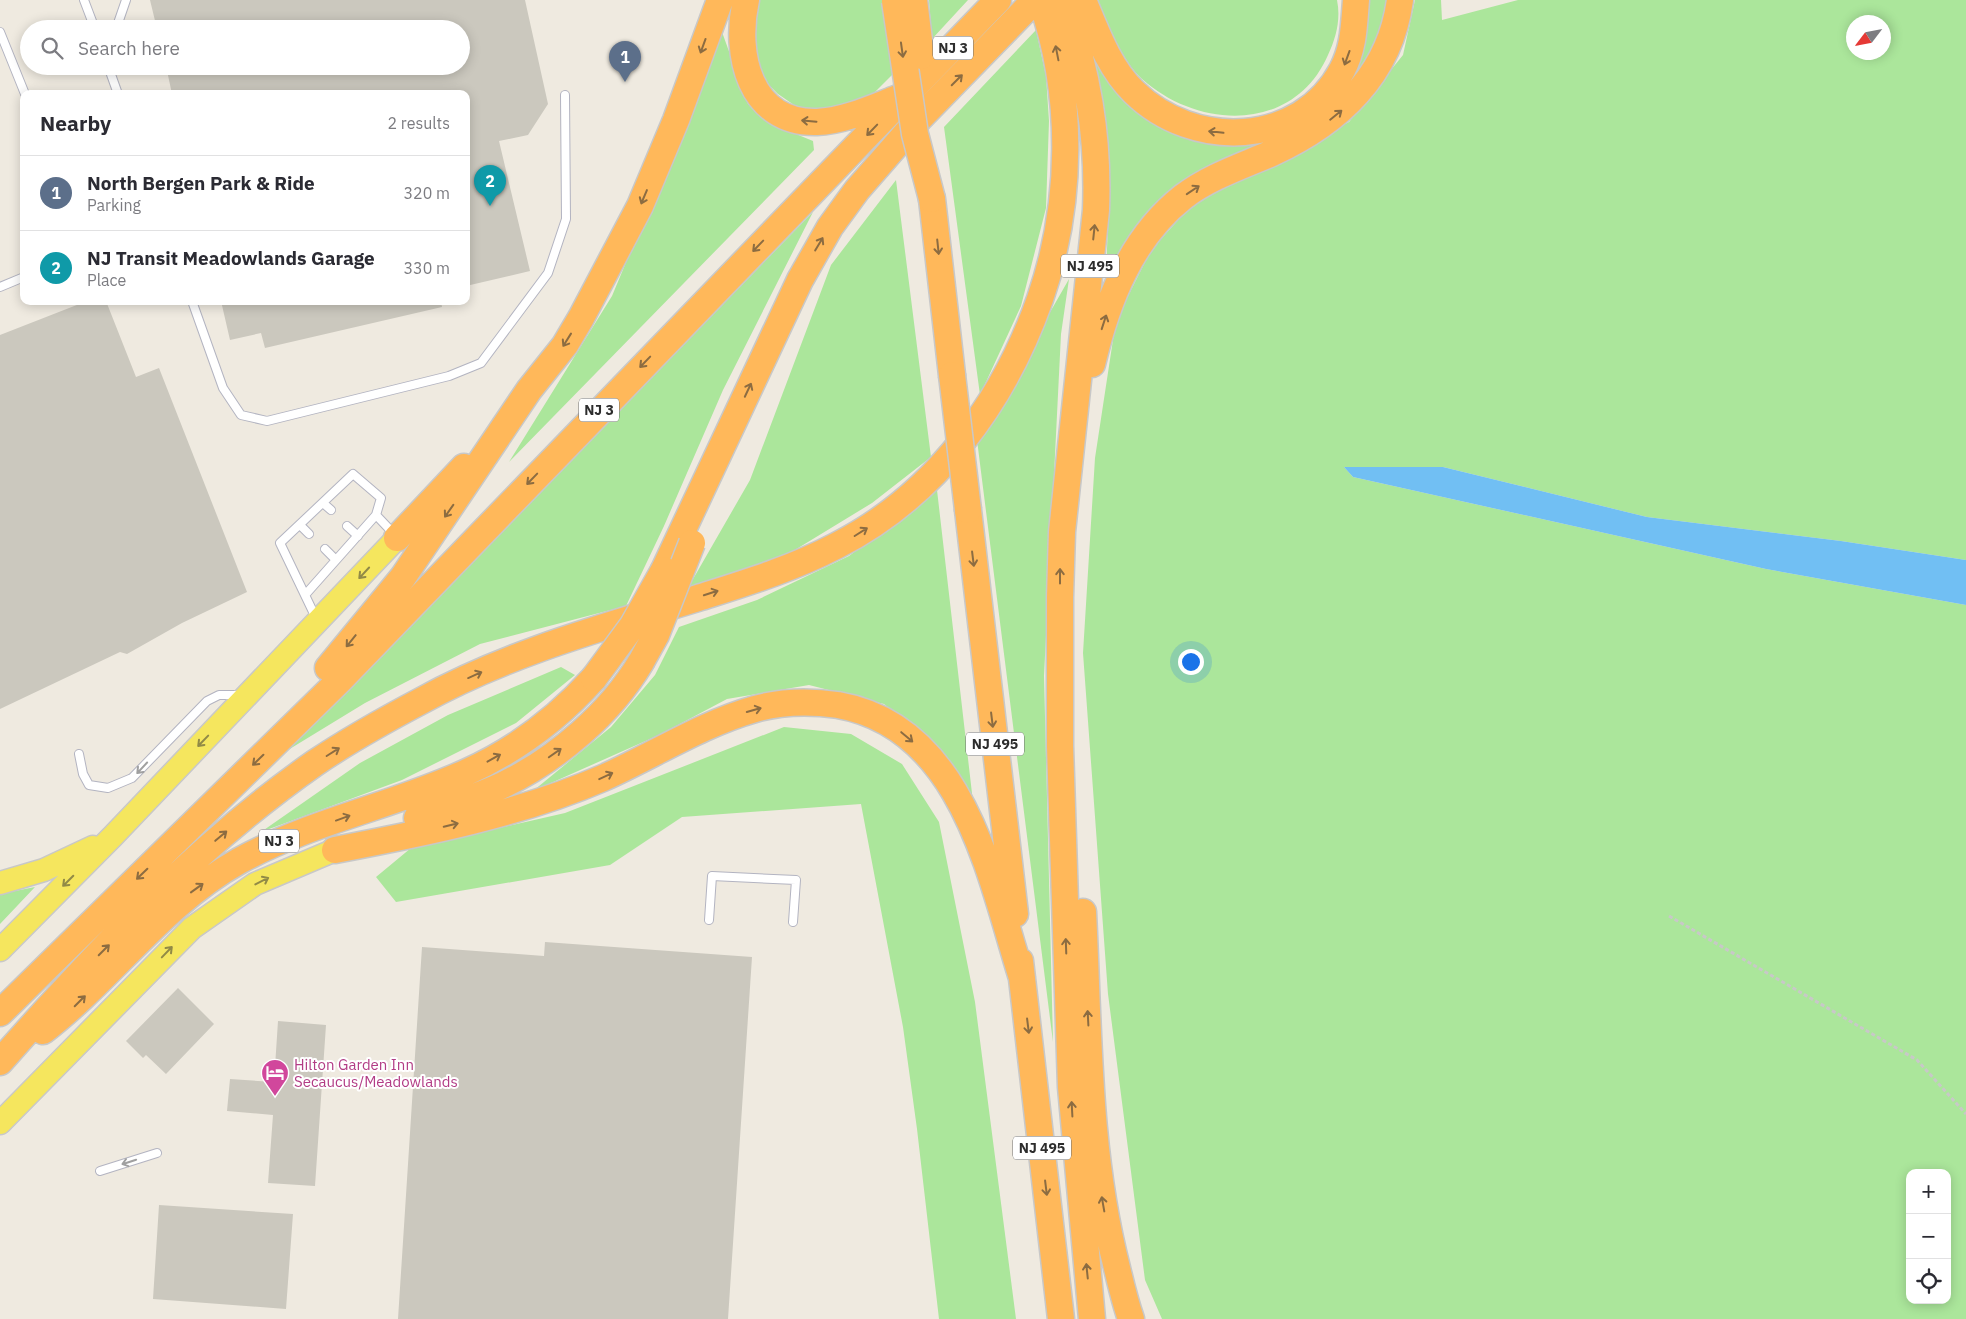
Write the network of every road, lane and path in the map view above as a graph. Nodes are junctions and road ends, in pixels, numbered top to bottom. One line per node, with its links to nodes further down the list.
1 (84, 0): 13 (lane)
2 (126, 0): 14 (lane)
3 (720, 0): 25 (highway, one-way to 25)
4 (746, 0): 20 (highway, one-way to 4)
5 (902, 0): 50 (highway, NJ 495, one-way to 50, bridge)
6 (998, 0): 20 (highway, NJ 3)
7 (1035, 0): 24 (highway, NJ 3, one-way to 7)
8 (1041, 0): 52 (highway, one-way to 8)
9 (1063, 0): 26 (highway, NJ 495, one-way to 9)
10 (1083, 0): 12 (highway, one-way to 10)
11 (1400, 0): 26 (highway, one-way to 11)
12 (1355, 4)
13 (91, 20)
14 (119, 20)
15 (0, 32): 17 (lane)
16 (111, 75): 18 (lane)
17 (23, 90)
18 (117, 90)
19 (565, 95): 23 (lane)
20 (905, 95): 41 (highway, NJ 3, one-way to 41)
21 (20, 279): 22 (lane)
22 (0, 287)
23 (193, 305)
24 (728, 434): 44 (highway, NJ 3, one-way to 24, bridge); 52 (highway, NJ 3, one-way to 24, bridge)
25 (496, 442): 34 (highway); 41 (highway, one-way to 41)
26 (1070, 454): 39 (highway, NJ 495, one-way to 26)
27 (323, 503): 28 (lane); 29 (lane); 30 (lane)
28 (331, 510)
29 (376, 515): 33 (lane); 34 (lane)
30 (300, 525): 32 (lane); 37 (lane)
31 (347, 526): 33 (lane)
32 (309, 534)
33 (358, 536): 36 (lane)
34 (397, 538): 38 (main road, one-way to 38)
35 (325, 549): 36 (lane)
36 (336, 560): 37 (lane)
37 (305, 595): 38 (lane)
38 (318, 622): 40 (main road)
39 (1061, 625): 60 (highway, one-way to 39); 61 (highway, one-way to 39)
40 (248, 694): 42 (lane, one-way to 42); 43 (main road, one-way to 43)
41 (293, 726): 51 (highway, NJ 3, one-way to 51)
42 (79, 754)
43 (114, 836): 45 (main road); 49 (main road, one-way to 49)
44 (335, 850): 50 (highway, one-way to 50); 53 (main road, NJ 3, one-way to 44)
45 (0, 883)
46 (1668, 916): 54 (path)
47 (709, 920): 48 (lane)
48 (793, 922)
49 (0, 950)
50 (1022, 978): 59 (highway, NJ 495, one-way to 59)
51 (0, 1013)
52 (0, 1063)
53 (35, 1087): 55 (main road, NJ 3); 56 (main road)
54 (1966, 1114)
55 (0, 1123)
56 (0, 1142)
57 (157, 1153): 58 (lane, one-way to 58)
58 (100, 1171)
59 (1061, 1319)
60 (1092, 1319)
61 (1131, 1319)

